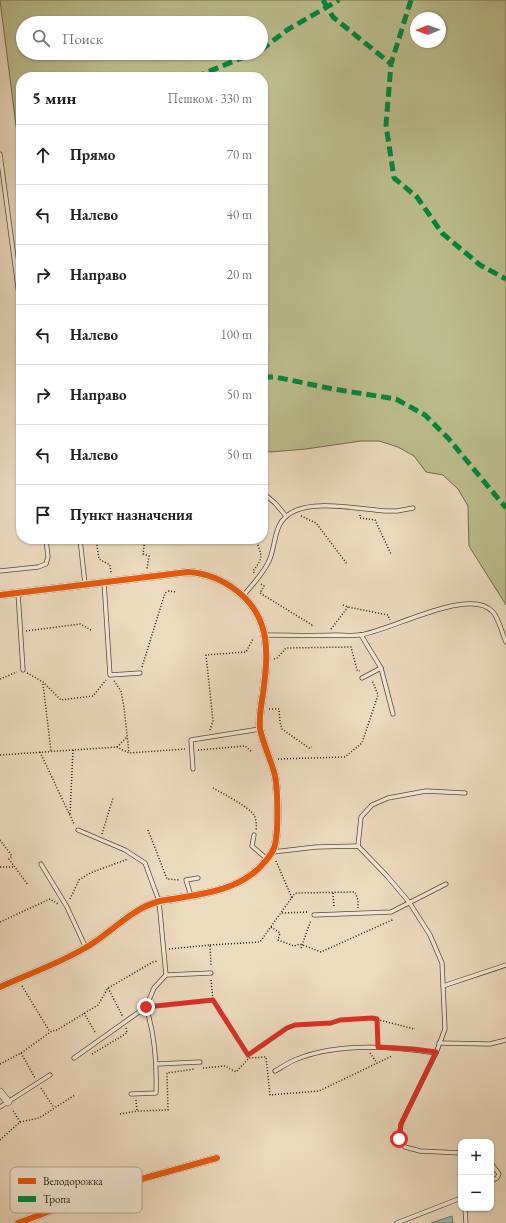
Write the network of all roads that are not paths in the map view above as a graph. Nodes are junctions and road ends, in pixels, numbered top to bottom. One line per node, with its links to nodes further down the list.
1 (0, 154): 2 (lane)
2 (16, 273)
3 (268, 497): 5 (lane)
4 (413, 508): 5 (lane)
5 (286, 516): 13 (lane)
6 (47, 544): 8 (lane)
7 (81, 544): 10 (lane)
8 (0, 571)
9 (104, 582): 10 (street); 13 (street); 19 (lane)
10 (85, 584): 11 (street)
11 (18, 592): 12 (street); 18 (lane)
12 (0, 594)
13 (243, 596): 14 (street)
14 (265, 635): 15 (lane); 22 (street)
15 (361, 635): 16 (lane); 17 (lane)
16 (506, 642)
17 (381, 668): 20 (lane); 21 (lane)
18 (23, 670)
19 (140, 673)
20 (362, 678)
21 (393, 714)
22 (260, 729): 23 (lane); 28 (street)
23 (193, 769)
24 (465, 793): 27 (lane)
25 (78, 830): 34 (lane)
26 (254, 835): 29 (lane)
27 (358, 846): 28 (lane); 35 (lane)
28 (272, 852): 29 (street)
29 (268, 860): 33 (street)
30 (41, 864): 37 (lane)
31 (198, 878): 33 (lane)
32 (446, 884): 35 (lane)
33 (191, 896): 34 (street)
34 (159, 901): 37 (street); 40 (lane)
35 (409, 902): 36 (lane); 41 (lane)
36 (314, 915)
37 (86, 948): 42 (street)
38 (506, 965): 41 (lane)
39 (211, 973): 40 (lane)
40 (166, 975): 43 (lane)
41 (443, 986): 45 (lane)
42 (0, 987)
43 (146, 1007): 47 (lane); 49 (lane)
44 (506, 1040): 45 (lane)
45 (439, 1043): 46 (lane)
46 (436, 1052): 50 (lane); 56 (lane)
47 (74, 1058)
48 (200, 1062): 49 (lane)
49 (157, 1064): 53 (lane)
50 (275, 1071)
51 (50, 1075): 54 (lane)
52 (0, 1092): 54 (street)
53 (131, 1094)
54 (8, 1102): 55 (lane)
55 (0, 1107)
56 (458, 1154)
57 (217, 1158): 59 (street)
58 (494, 1167): 60 (lane)
59 (142, 1179)
60 (494, 1180)
61 (458, 1199): 65 (lane)
62 (465, 1211): 66 (lane)
63 (44, 1213): 64 (street)
64 (18, 1223)
65 (397, 1223)
66 (466, 1223)

